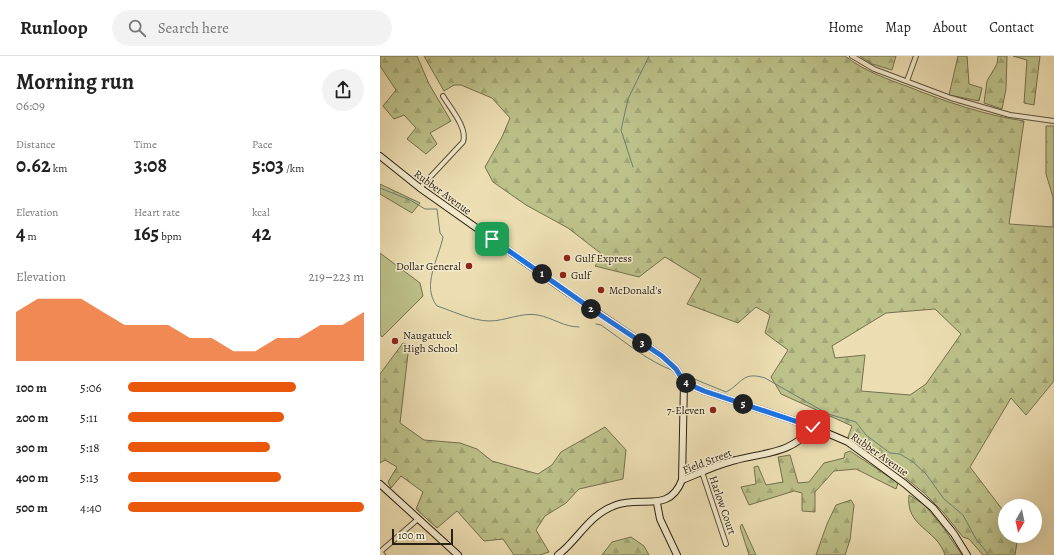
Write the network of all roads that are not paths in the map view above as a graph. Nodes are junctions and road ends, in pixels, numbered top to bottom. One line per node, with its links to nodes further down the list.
1 (852, 56): 3 (street)
2 (916, 56): 3 (street)
3 (907, 81): 5 (street)
4 (443, 96): 7 (street)
5 (1054, 121)
6 (380, 156): 7 (street, Rubber Avenue)
7 (420, 188): 8 (street, Rubber Avenue)
8 (684, 381): 9 (street, Rubber Avenue); 11 (street)
9 (813, 427): 10 (street, Field Street); 20 (street, Rubber Avenue)
10 (702, 472): 11 (street, Field Street); 15 (street, Harlow Court)
11 (682, 480): 13 (street, Field Street)
12 (380, 484): 14 (street)
13 (656, 502): 18 (street, Field Street); 19 (street)
14 (418, 519): 16 (street); 17 (street)
15 (726, 544)
16 (383, 555)
17 (458, 555)
18 (558, 555)
19 (677, 555)
20 (967, 555)

